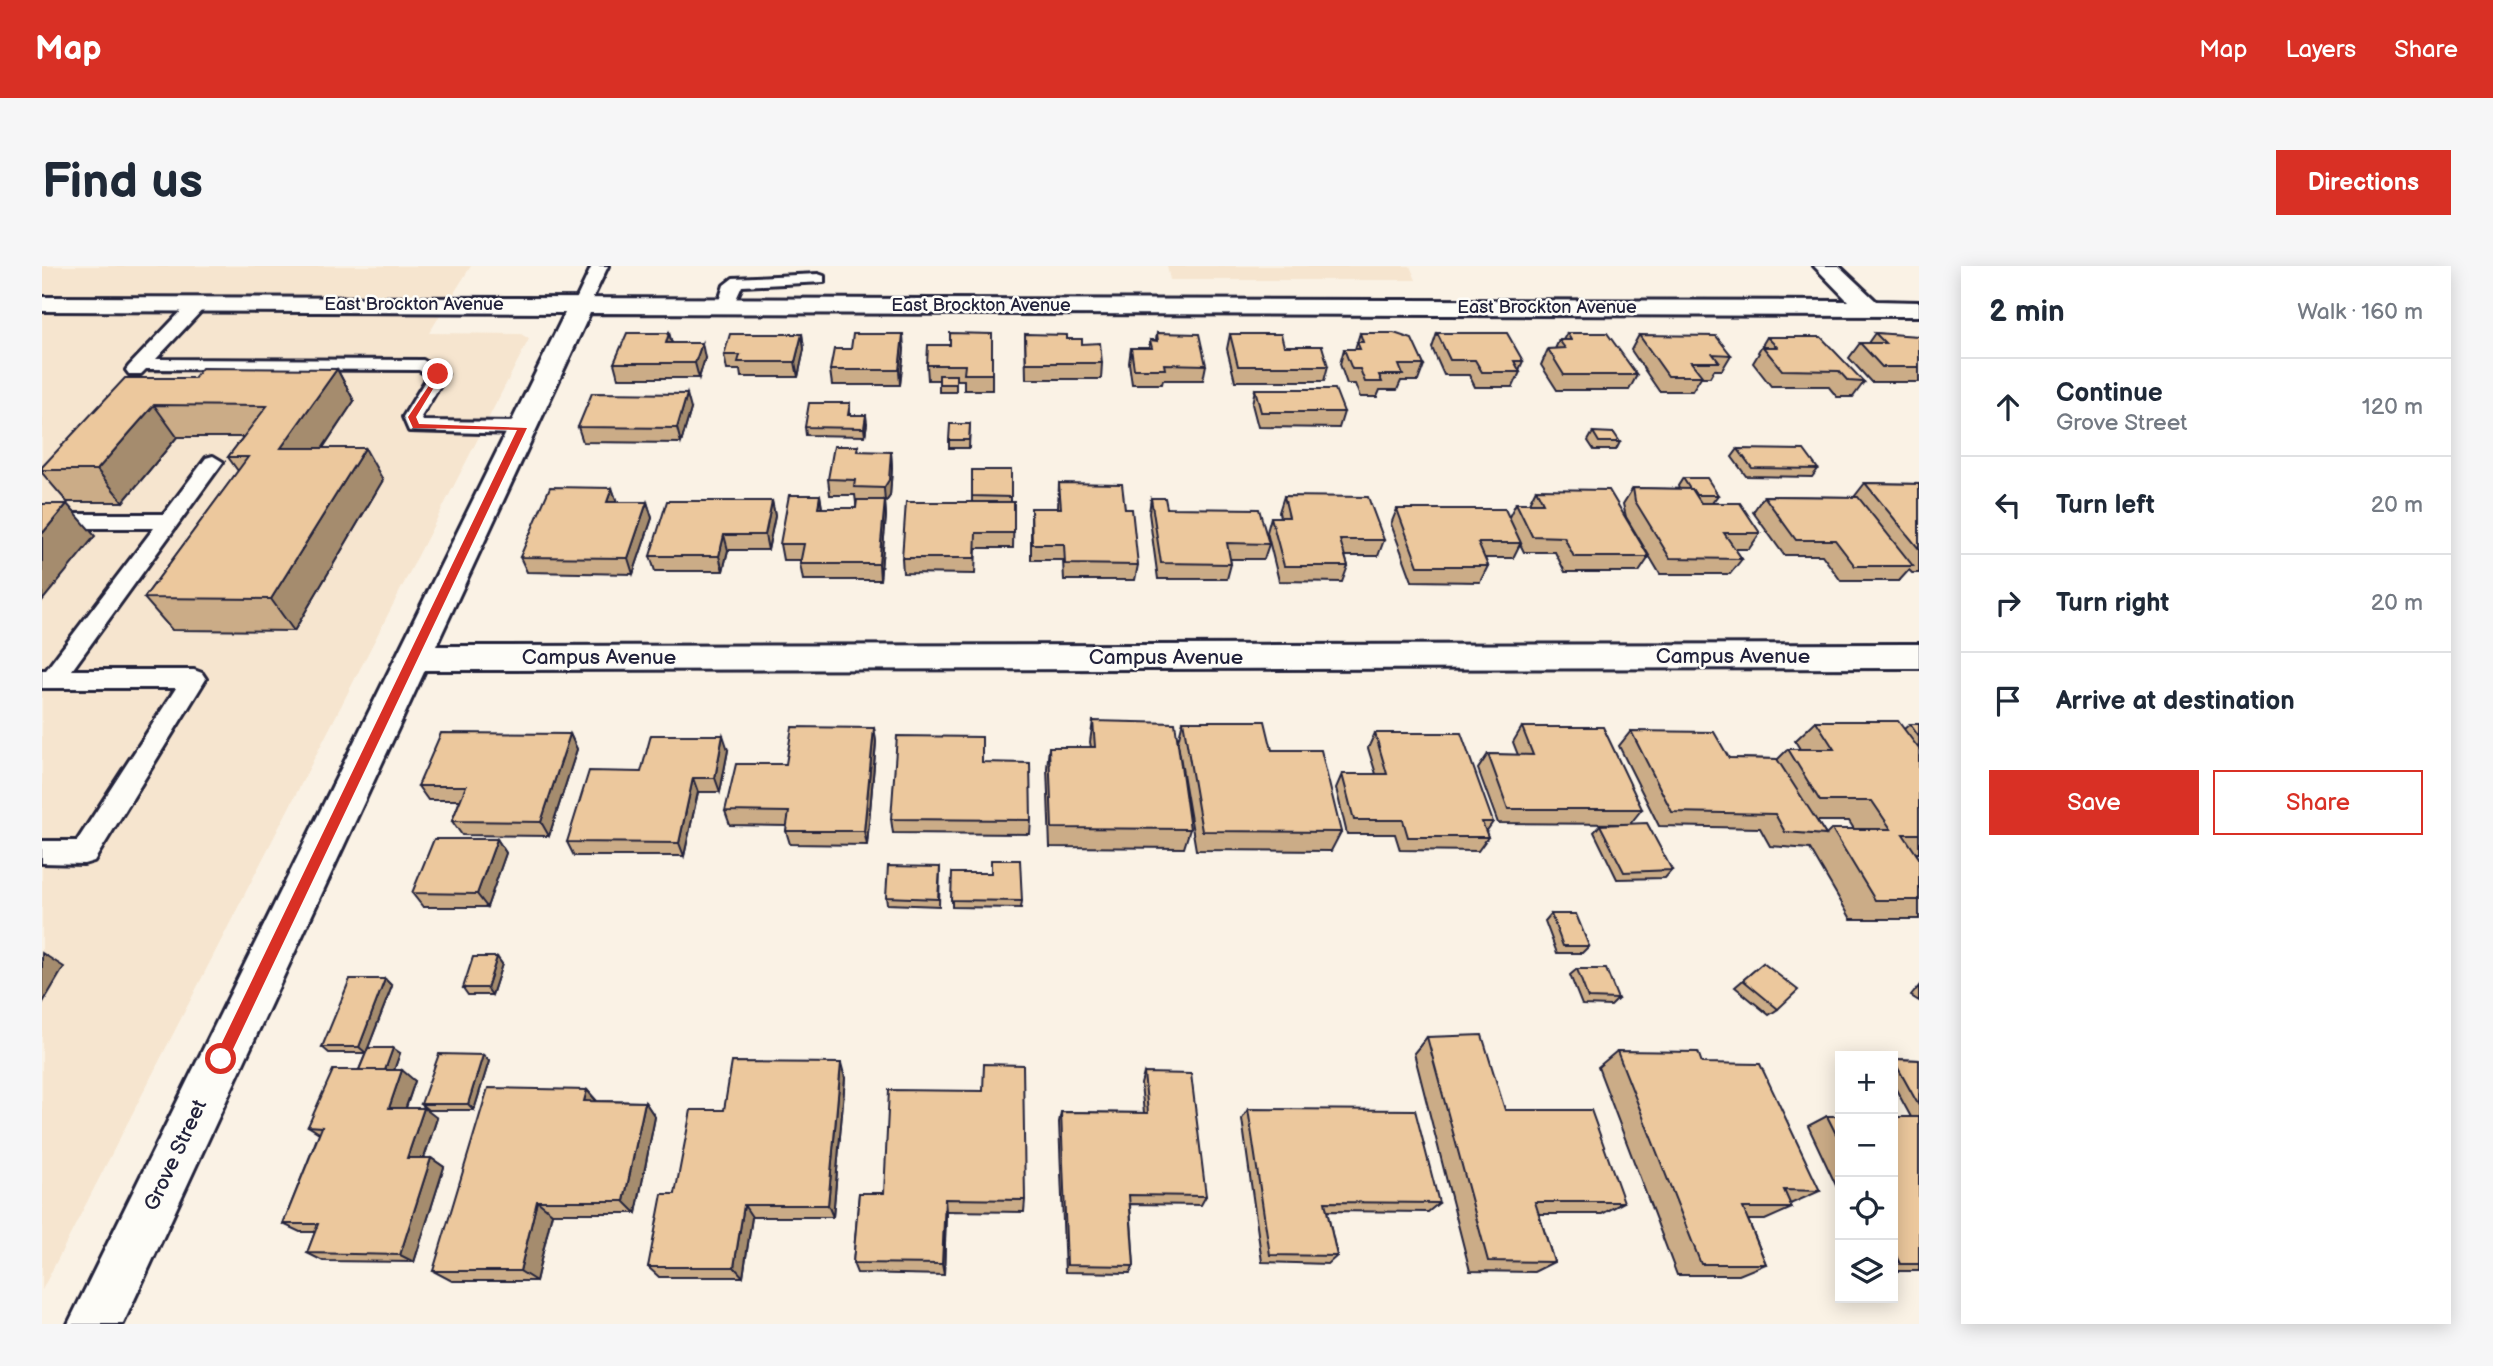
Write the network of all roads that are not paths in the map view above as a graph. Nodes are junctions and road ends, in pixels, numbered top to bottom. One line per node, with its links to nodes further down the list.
1 (600, 266): 6 (lane)
2 (1826, 266): 9 (street)
3 (819, 273): 7 (lane); 8 (lane)
4 (42, 304): 5 (street, East Brockton Avenue)
5 (198, 304): 6 (street, East Brockton Avenue); 11 (lane)
6 (582, 304): 7 (street, East Brockton Avenue); 13 (street, Grove Street)
7 (726, 304): 8 (street, East Brockton Avenue)
8 (813, 304): 9 (street, East Brockton Avenue)
9 (1870, 309): 10 (street, East Brockton Avenue)
10 (1919, 309)
11 (141, 364): 12 (lane); 13 (lane)
12 (123, 383)
13 (522, 428): 18 (street, Grove Street)
14 (213, 462): 16 (lane)
15 (42, 521): 16 (lane)
16 (168, 522): 19 (lane)
17 (1919, 656): 18 (street, Campus Avenue)
18 (413, 657): 21 (street, Grove Street)
19 (47, 679): 20 (lane)
20 (42, 852)
21 (95, 1324)

